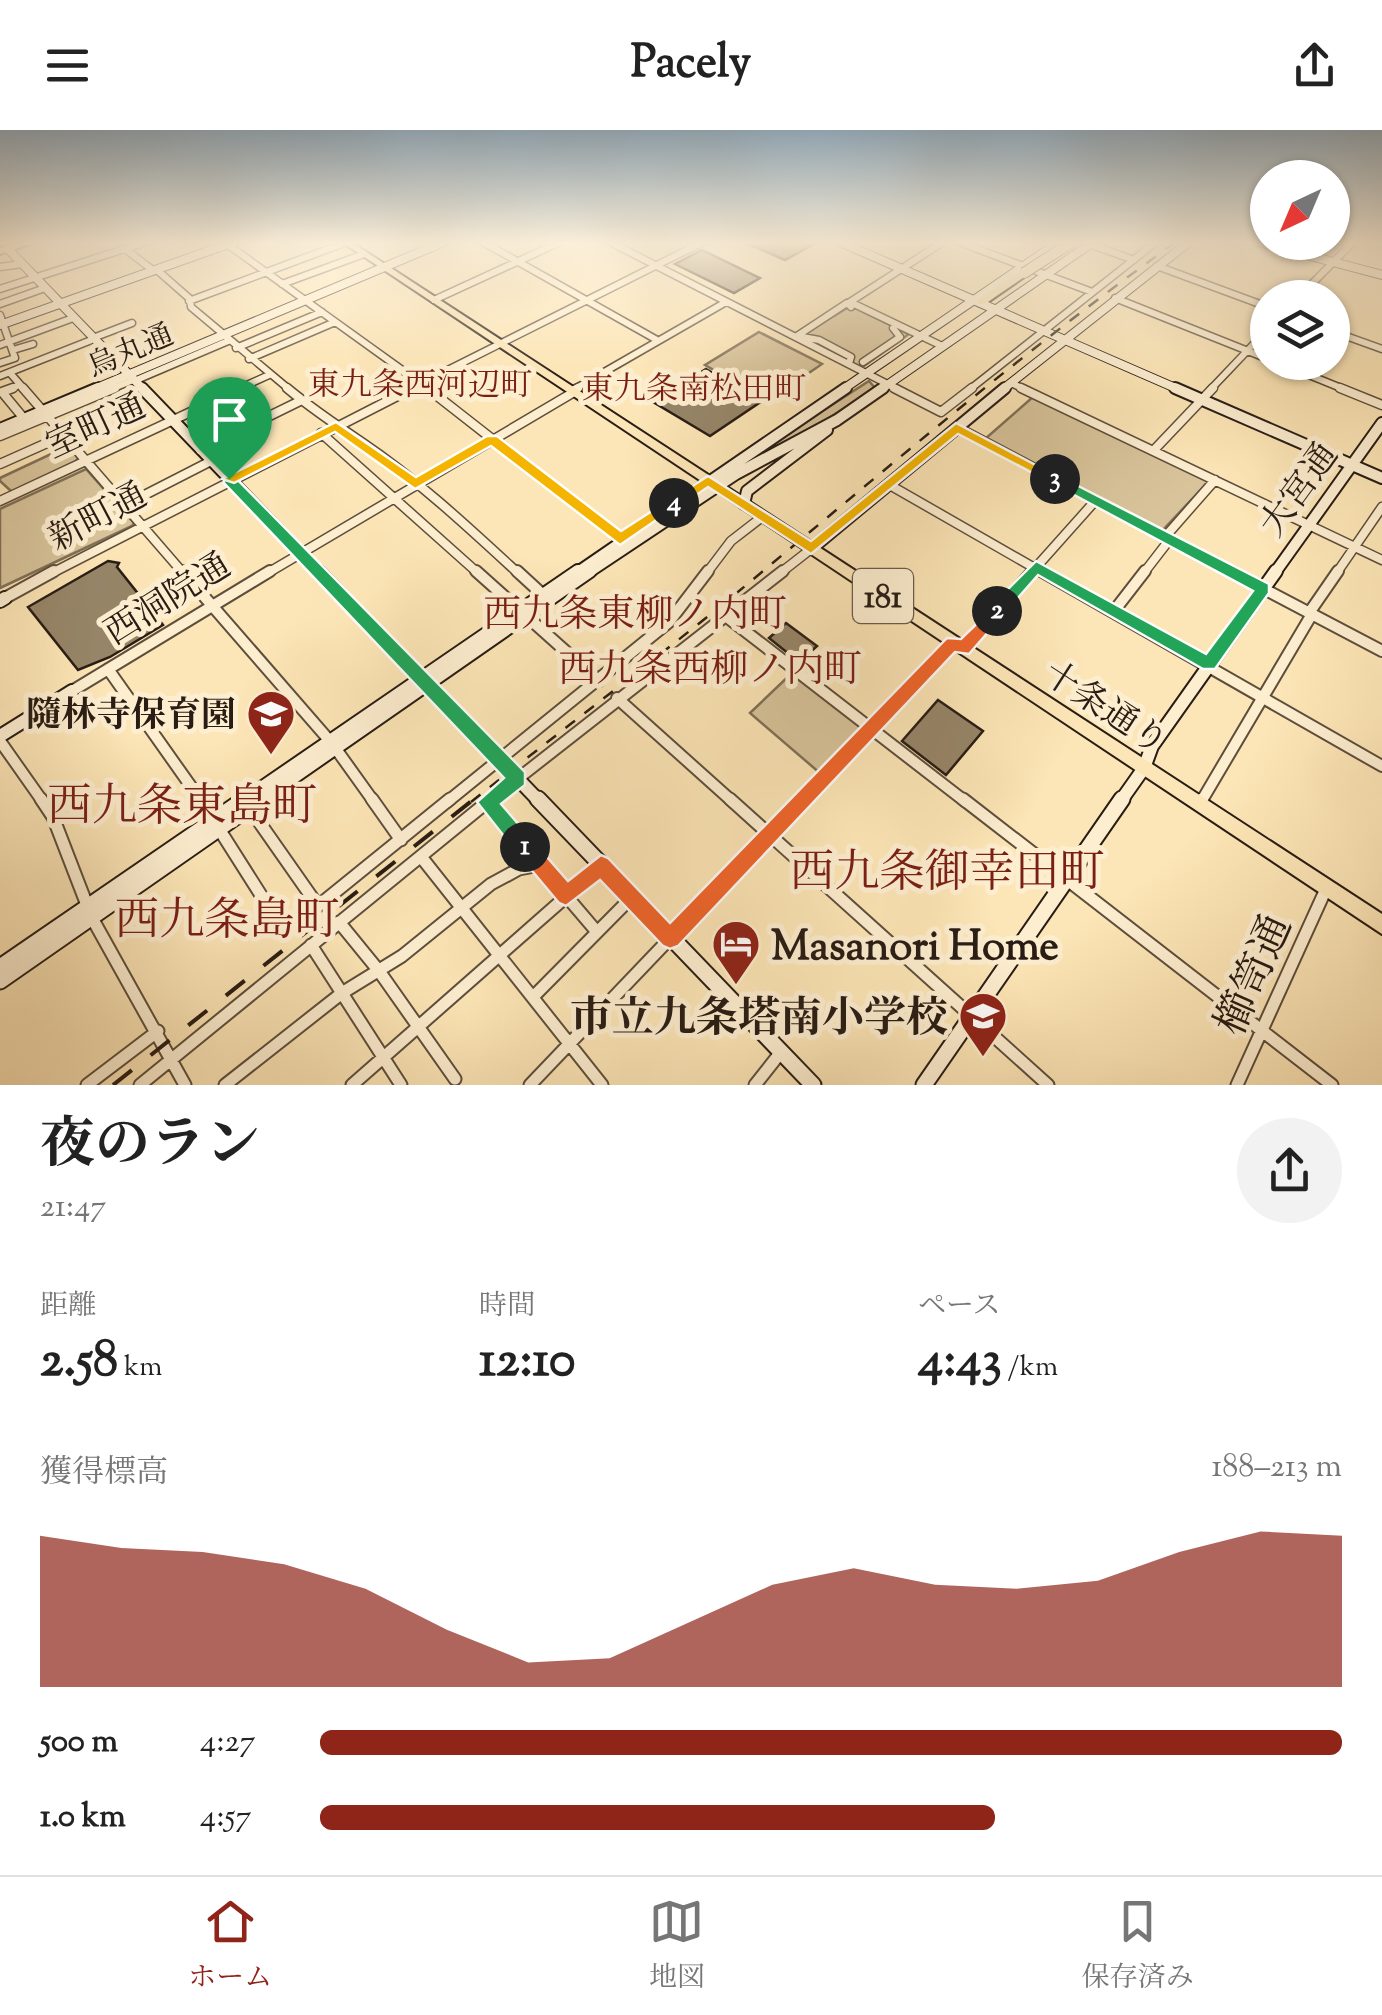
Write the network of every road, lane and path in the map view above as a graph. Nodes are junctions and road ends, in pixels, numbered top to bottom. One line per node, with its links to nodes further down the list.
1 (110, 287): 30 (street)
2 (173, 287): 25 (street)
3 (229, 287): 25 (street)
4 (286, 287): 22 (street)
5 (333, 287): 22 (street, 烏丸通)
6 (413, 287): 23 (main road, 十条通り / 181)
7 (463, 287): 23 (street)
8 (562, 287): 26 (street)
9 (615, 287): 26 (street, 新町通)
10 (696, 287): 28 (street)
11 (873, 287): 42 (street)
12 (944, 287): 27 (street)
13 (998, 287): 27 (highway)
14 (1025, 287): 31 (street)
15 (1077, 287): 20 (street)
16 (1099, 287): 20 (street)
17 (1130, 287): 21 (street)
18 (1213, 287): 24 (street)
19 (45, 288): 29 (street); 30 (street)
20 (1092, 292): 39 (street)
21 (1115, 298): 44 (street); 56 (street)
22 (303, 299): 32 (street); 41 (street, 烏丸通)
23 (434, 300): 50 (main road, 十条通り / 181)
24 (1250, 300)
25 (190, 301): 41 (street)
26 (587, 301): 46 (street); 50 (street, 新町通)
27 (978, 301): 31 (street); 42 (street)
28 (726, 302): 46 (street, 西洞院通); 60 (street)
29 (0, 304)
30 (60, 304): 33 (street); 34 (street)
31 (994, 308): 39 (street); 51 (street)
32 (322, 312): 36 (street); 52 (street)
33 (26, 316): 35 (street); 40 (street)
34 (74, 318): 40 (street); 45 (street)
35 (1, 321): 47 (street)
36 (335, 322): 58 (street); 66 (street)
37 (132, 323): 45 (street)
38 (884, 324): 42 (street); 59 (street); 60 (street)
39 (1045, 330): 44 (street); 68 (street)
40 (37, 331): 47 (street); 48 (street)
41 (223, 336): 52 (street); 63 (street, 烏丸通)
42 (920, 336): 51 (street); 60 (street)
43 (1350, 337): 54 (street)
44 (1066, 338): 65 (street); 70 (street)
45 (94, 339): 61 (street); 63 (street)
46 (657, 340): 69 (street, 西洞院通)
47 (4, 343): 55 (street)
48 (46, 343)
49 (33, 344): 55 (street)
50 (501, 344): 66 (street, 新町通); 69 (main road, 十条通り / 181)
51 (942, 346): 68 (street)
52 (236, 348): 58 (street)
53 (1250, 348): 56 (street)
54 (1382, 349)
55 (13, 350): 61 (street)
56 (1247, 351): 57 (street); 70 (street)
57 (1250, 352)
58 (249, 358): 62 (street)
59 (851, 361): 60 (street)
60 (865, 367): 68 (street); 93 (street)
61 (3, 371): 67 (street)
62 (268, 374): 71 (street); 75 (street, 室町通)
63 (130, 377): 73 (street, 烏丸通); 75 (street)
64 (1320, 380): 72 (street)
65 (1011, 383): 79 (street); 85 (street)
66 (421, 384): 78 (street, 新町通); 83 (street)
67 (20, 385): 73 (street); 74 (street)
68 (888, 386): 76 (street)
69 (573, 392): 83 (street, 西洞院通); 93 (main road, 十条通り / 181)
70 (1200, 398): 85 (street); 89 (street)
71 (300, 400): 78 (street); 84 (street)
72 (1382, 405)
73 (43, 412): 74 (street, 烏丸通); 80 (street, 烏丸通); 82 (street)
74 (22, 415): 80 (street, 烏丸通)
75 (171, 419): 84 (street); 86 (street, 室町通)
76 (837, 420): 93 (street); 100 (street)
77 (1382, 423): 89 (street, 大宮通)
78 (336, 426): 81 (street, 新町通); 94 (street)
79 (956, 428): 95 (street); 99 (street)
80 (0, 430)
81 (322, 433): 91 (street, 新町通); 97 (street)
82 (64, 435): 86 (street); 88 (street)
83 (492, 439): 94 (street, 西洞院通); 107 (street)
84 (200, 450): 87 (street)
85 (1154, 450): 92 (street)
86 (86, 460): 98 (street, 室町通); 101 (street)
87 (211, 461): 91 (street); 101 (street)
88 (0, 464)
89 (1353, 464): 90 (street); 105 (street, 大宮通)
90 (1382, 478)
91 (229, 479): 104 (street, 新町通); 110 (street)
92 (1215, 480): 105 (street); 106 (street)
93 (712, 483): 100 (main road, 十条通り / 181); 107 (street); 118 (street)
94 (415, 484): 97 (street, 西洞院通); 114 (street)
95 (888, 484): 109 (street); 112 (street)
96 (0, 488): 98 (street)
97 (394, 497): 110 (street, 西洞院通); 118 (street)
98 (3, 499)
99 (1096, 500): 106 (street); 112 (street)
100 (744, 504): 103 (main road, 十条通り / 181)
101 (125, 505): 104 (street)
102 (1382, 507): 108 (street)
103 (762, 516): 109 (main road, 十条通り / 181); 125 (street)
104 (141, 524): 115 (street, 新町通); 116 (street)
105 (1309, 526): 108 (street); 113 (street, 大宮通)
106 (1167, 538): 113 (street); 117 (street)
107 (620, 539): 114 (street)
108 (1353, 546): 111 (street); 119 (street)
109 (811, 549): 120 (street); 121 (main road, 十条通り / 181)
110 (300, 552): 116 (street, 西洞院通); 126 (street)
111 (1382, 560)
112 (1036, 567): 117 (street); 121 (street)
113 (1263, 589): 119 (street); 123 (street, 大宮通)
114 (542, 594): 118 (street)
115 (3, 599)
116 (212, 605): 124 (street, 西洞院通); 132 (street)
117 (1114, 610): 123 (street)
118 (523, 612): 125 (street); 126 (street)
119 (1311, 613): 122 (street); 128 (street)
120 (723, 614): 129 (street); 130 (street)
121 (958, 646): 130 (street); 135 (main road, 十条通り / 181)
122 (1382, 651)
123 (1209, 664): 128 (street); 135 (street, 大宮通)
124 (108, 670): 127 (street, 西洞院通); 140 (street)
125 (599, 680): 133 (street)
126 (424, 682): 132 (street); 133 (street)
127 (72, 692): 131 (street, 西洞院通)
128 (1263, 695): 134 (street); 138 (street)
129 (617, 698): 136 (street); 141 (street)
130 (871, 729): 141 (street); 146 (street)
131 (0, 738): 151 (street)
132 (332, 745): 139 (street); 140 (street); 142 (street)
133 (500, 762): 136 (street); 142 (street)
134 (1382, 766)
135 (1144, 768): 138 (main road, 十条通り / 181); 146 (street, 大宮通)
136 (518, 779): 137 (street); 145 (street)
137 (487, 802): 143 (street); 144 (street)
138 (1199, 805): 147 (main road, 十条通り / 181)
139 (250, 809): 140 (street); 142 (street)
140 (218, 824): 151 (street); 155 (street)
141 (770, 835): 156 (street); 164 (street)
142 (402, 840)
143 (422, 858): 150 (street); 152 (street)
144 (540, 865): 148 (street); 150 (street)
145 (601, 866): 148 (street); 149 (street)
146 (1068, 881): 164 (street, 大宮通); 167 (street)
147 (1326, 888): 153 (main road, 十条通り / 181); 167 (street, 櫛笥通)
148 (566, 896): 154 (street); 158 (street)
149 (632, 897): 154 (street); 156 (street)
150 (464, 908): 158 (street); 160 (street)
151 (90, 912): 159 (street); 161 (street); 166 (street)
152 (338, 922): 157 (street); 160 (street)
153 (1382, 925)
154 (597, 932): 163 (street)
155 (285, 933)
156 (670, 938): 168 (street); 169 (street)
157 (312, 945): 162 (street); 171 (street)
158 (500, 954): 163 (street); 165 (street)
159 (0, 967)
160 (378, 971): 162 (street); 165 (street)
161 (0, 981)
162 (342, 994): 170 (street); 176 (street)
163 (534, 996): 168 (street)
164 (972, 1017): 183 (street, 大宮通); 184 (street)
165 (418, 1026): 170 (street); 172 (street)
166 (158, 1031): 171 (street); 173 (street)
167 (1263, 1032): 185 (street, 櫛笥通); 186 (street)
168 (570, 1043): 179 (street); 180 (street)
169 (782, 1052): 181 (street); 182 (street)
170 (383, 1057): 177 (street); 178 (street)
171 (173, 1058): 174 (street); 175 (street)
172 (455, 1079)
173 (86, 1085)
174 (140, 1085)
175 (185, 1085)
176 (225, 1085)
177 (352, 1085)
178 (401, 1085)
179 (530, 1085)
180 (602, 1085)
181 (756, 1085)
182 (813, 1085)
183 (924, 1085)
184 (1048, 1085)
185 (1236, 1085)
186 (1332, 1085)

